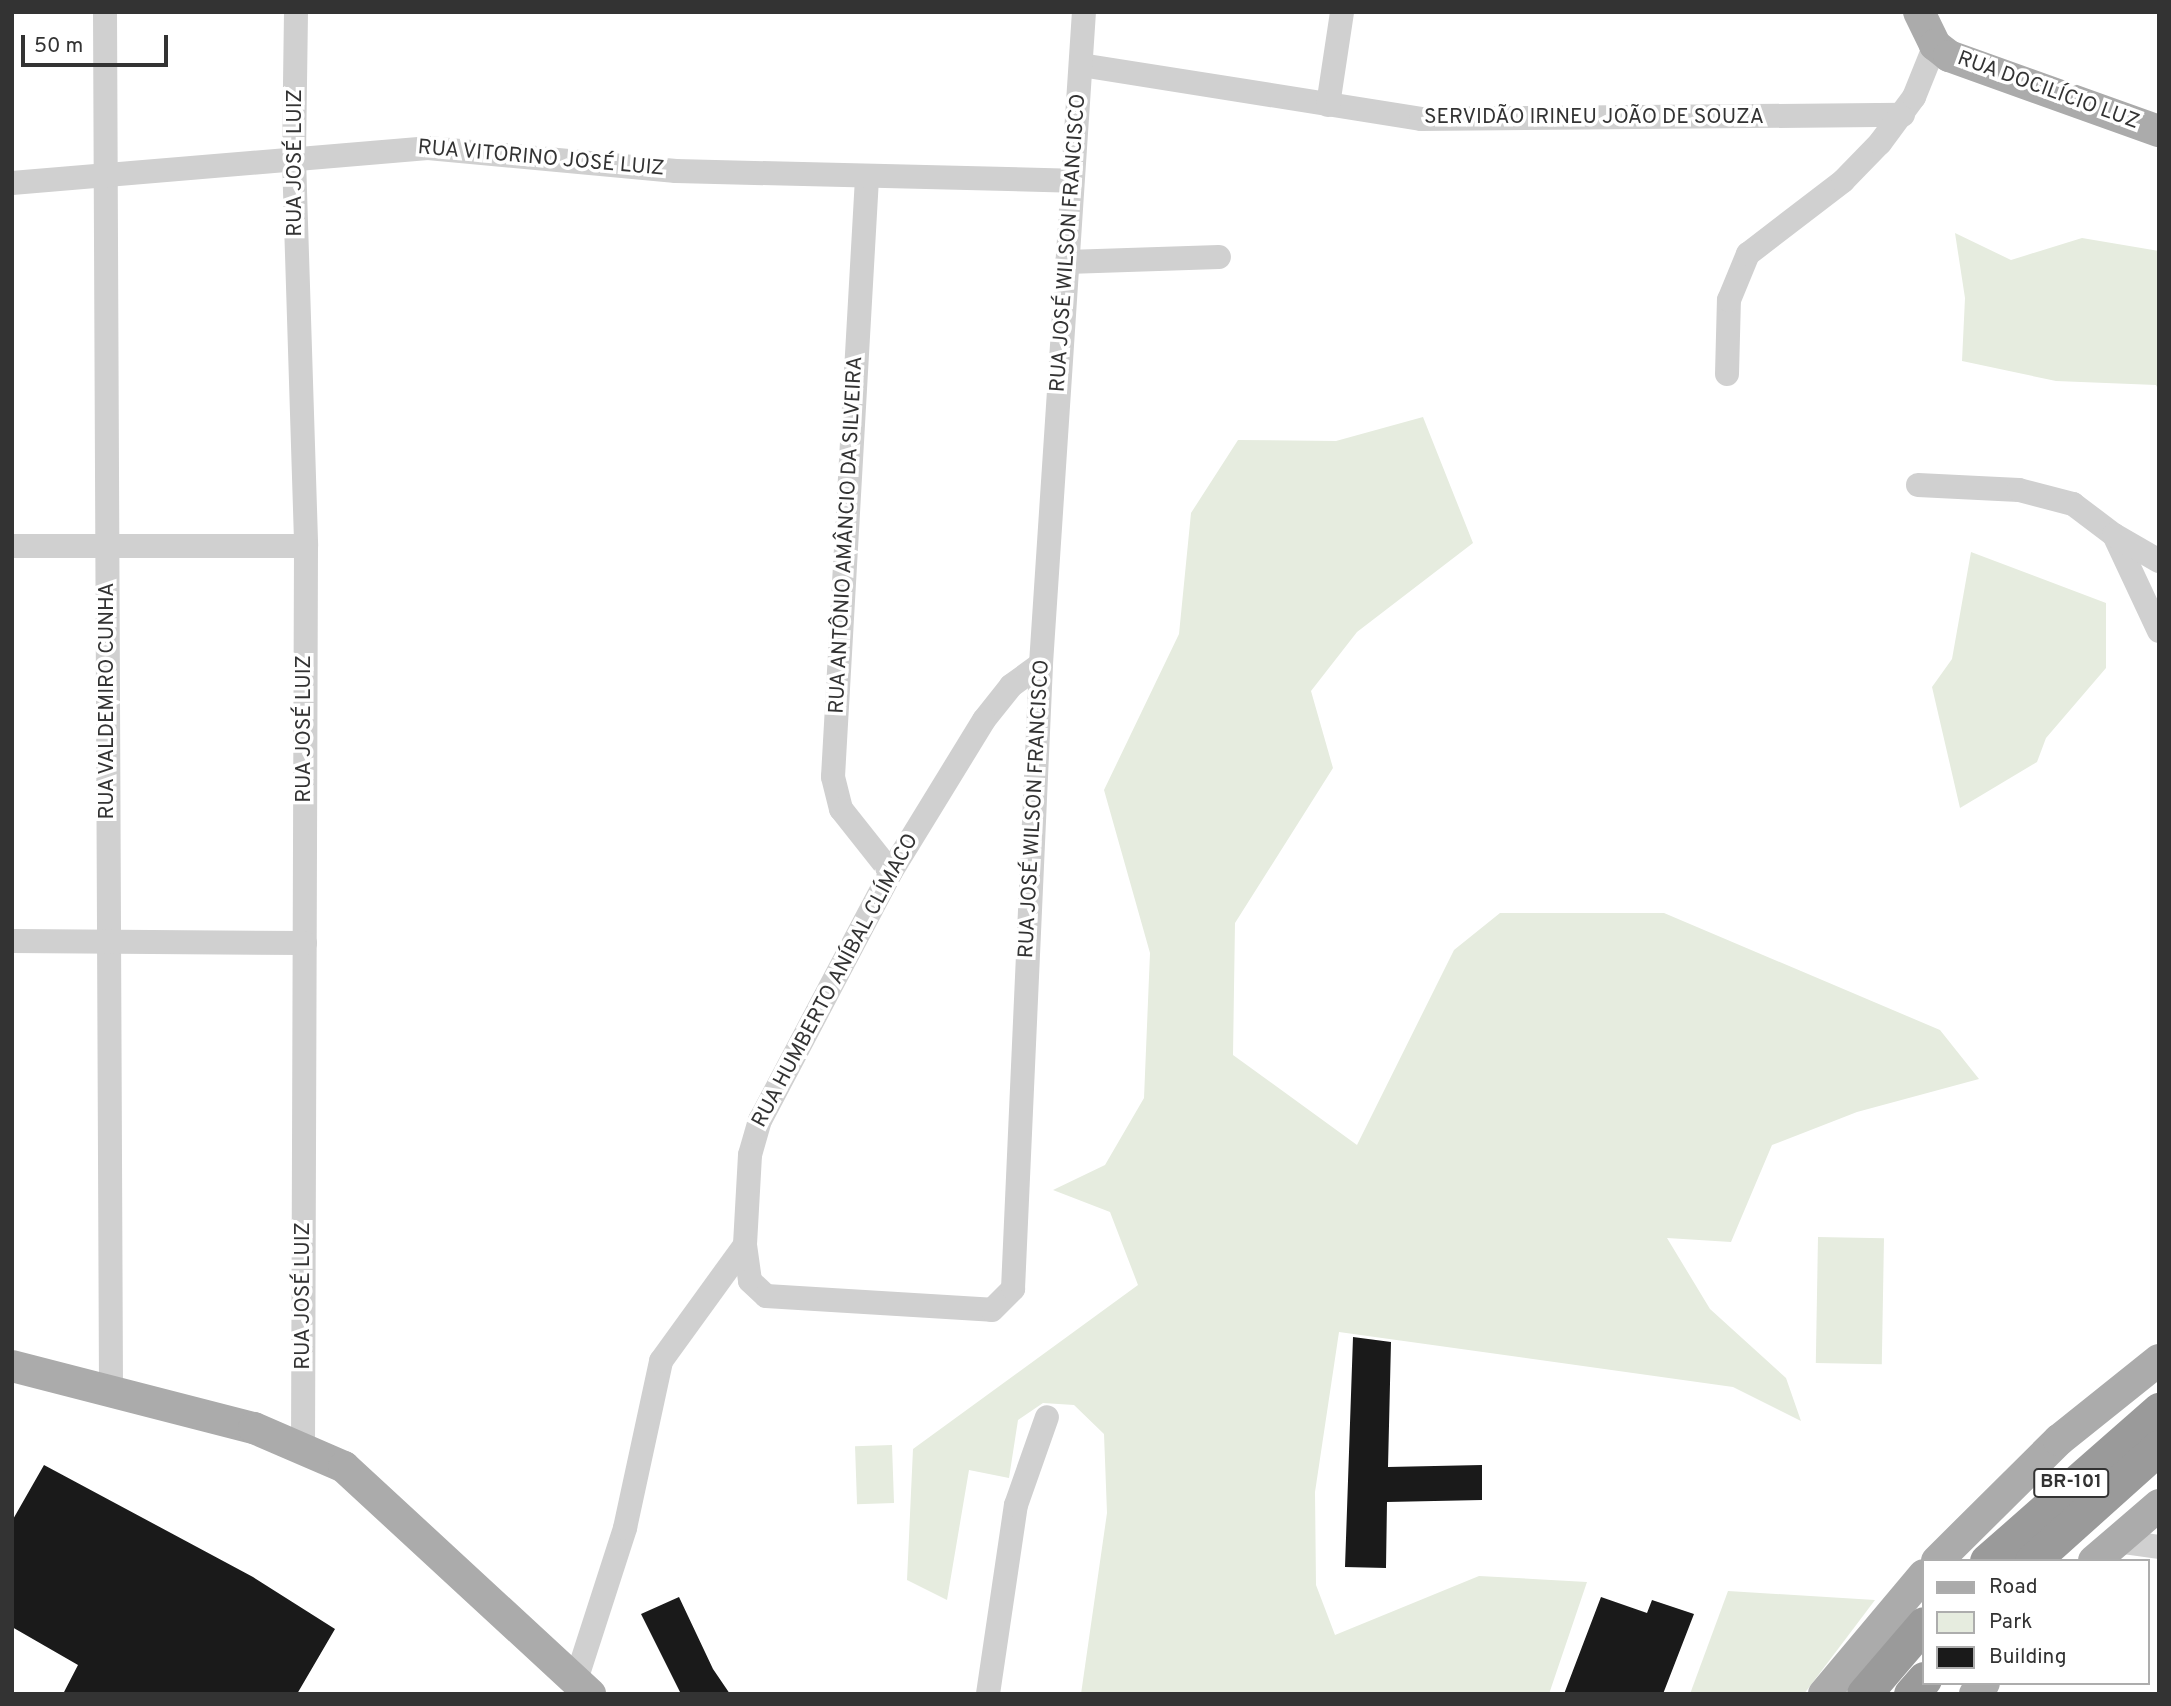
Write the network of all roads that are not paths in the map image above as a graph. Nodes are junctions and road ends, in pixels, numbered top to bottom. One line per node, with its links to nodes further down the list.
1 (105, 12): 12 (street, RUA VALDEMIRO CUNHA)
2 (296, 12): 11 (street, RUA JOSÉ LUIZ)
3 (1084, 12): 7 (street, RUA JOSÉ WILSON FRANCISCO)
4 (1342, 12): 8 (street)
5 (1919, 12): 6 (main road, RUA DOCILÍCIO LUZ)
6 (1935, 45): 9 (street); 10 (main road, RUA DOCILÍCIO LUZ)
7 (1081, 65): 8 (street, SERVIDÃO IRINEU JOÃO DE SOUZA); 14 (street, RUA JOSÉ WILSON FRANCISCO)
8 (1328, 104): 9 (street, SERVIDÃO IRINEU JOÃO DE SOUZA)
9 (1903, 115): 18 (street)
10 (2159, 131)
11 (294, 159): 12 (street, RUA VITORINO JOSÉ LUIZ); 13 (street, RUA VITORINO JOSÉ LUIZ); 23 (street, RUA JOSÉ LUIZ)
12 (106, 173): 15 (street, RUA VITORINO JOSÉ LUIZ); 22 (street, RUA VALDEMIRO CUNHA)
13 (867, 178): 14 (street, RUA VITORINO JOSÉ LUIZ); 27 (street, RUA ANTÔNIO AMÂNCIO DA SILVEIRA)
14 (1072, 181): 17 (street, RUA JOSÉ WILSON FRANCISCO)
15 (12, 183)
16 (1219, 257): 17 (street)
17 (1067, 262): 26 (street, RUA JOSÉ WILSON FRANCISCO)
18 (1727, 374)
19 (1918, 485): 20 (street)
20 (2114, 535): 24 (street); 25 (street)
21 (12, 546): 22 (street)
22 (107, 546): 23 (street); 29 (street, RUA VALDEMIRO CUNHA)
23 (306, 546): 30 (street, RUA JOSÉ LUIZ)
24 (2159, 561)
25 (2159, 631)
26 (1041, 664): 27 (street, RUA HUMBERTO ANÍBAL CLÍMACO); 31 (street, RUA JOSÉ WILSON FRANCISCO)
27 (891, 872): 31 (street, RUA HUMBERTO ANÍBAL CLÍMACO)
28 (12, 940): 29 (street)
29 (110, 942): 30 (street); 34 (street, RUA VALDEMIRO CUNHA)
30 (305, 943): 37 (street, RUA JOSÉ LUIZ)
31 (745, 1245): 48 (street)
32 (2159, 1360): 42 (main road)
33 (12, 1366): 34 (main road)
34 (111, 1391): 37 (main road)
35 (2159, 1409): 43 (highway, BR-101)
36 (1047, 1417): 49 (street)
37 (303, 1447): 48 (main road)
38 (2159, 1447): 44 (highway, BR-101)
39 (2159, 1504): 41 (main road)
40 (2159, 1547): 41 (street)
41 (2105, 1551)
42 (1939, 1559)
43 (1989, 1559)
44 (2034, 1559)
45 (1923, 1576): 50 (main road)
46 (1923, 1625): 51 (highway)
47 (1923, 1680): 52 (highway)
48 (583, 1687)
49 (988, 1694)
50 (1824, 1694)
51 (1864, 1694)
52 (1912, 1694)

